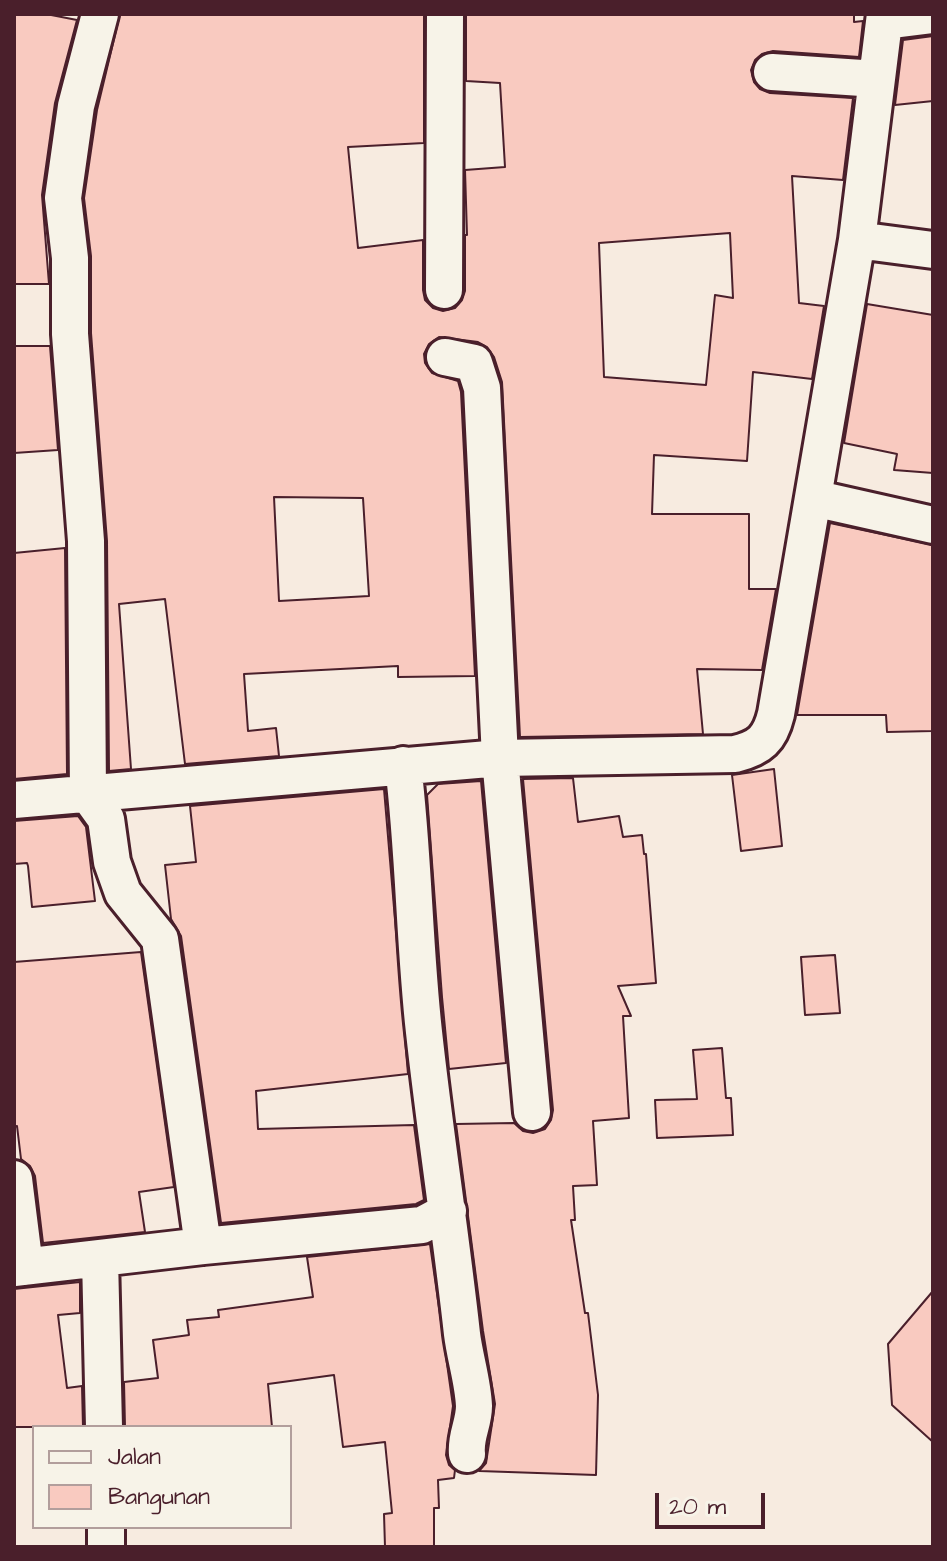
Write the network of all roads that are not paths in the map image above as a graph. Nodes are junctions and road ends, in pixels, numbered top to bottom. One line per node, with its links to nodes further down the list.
1 (100, 14): 15 (street)
2 (445, 14): 9 (street)
3 (933, 15): 4 (street)
4 (885, 17): 6 (street)
5 (772, 72): 6 (street)
6 (877, 79): 7 (street)
7 (857, 240): 8 (street); 11 (street)
8 (933, 250)
9 (444, 290)
10 (445, 357): 13 (street)
11 (813, 498): 12 (street); 13 (street)
12 (933, 525)
13 (500, 758): 14 (street); 17 (street)
14 (403, 765): 15 (street); 19 (street)
15 (88, 794): 16 (street); 20 (street)
16 (14, 800)
17 (532, 1112)
18 (14, 1179): 22 (street)
19 (448, 1211): 20 (street); 24 (street)
20 (203, 1246): 21 (street)
21 (100, 1258): 22 (street); 23 (street)
22 (19, 1268)
23 (104, 1425)
24 (467, 1454)

